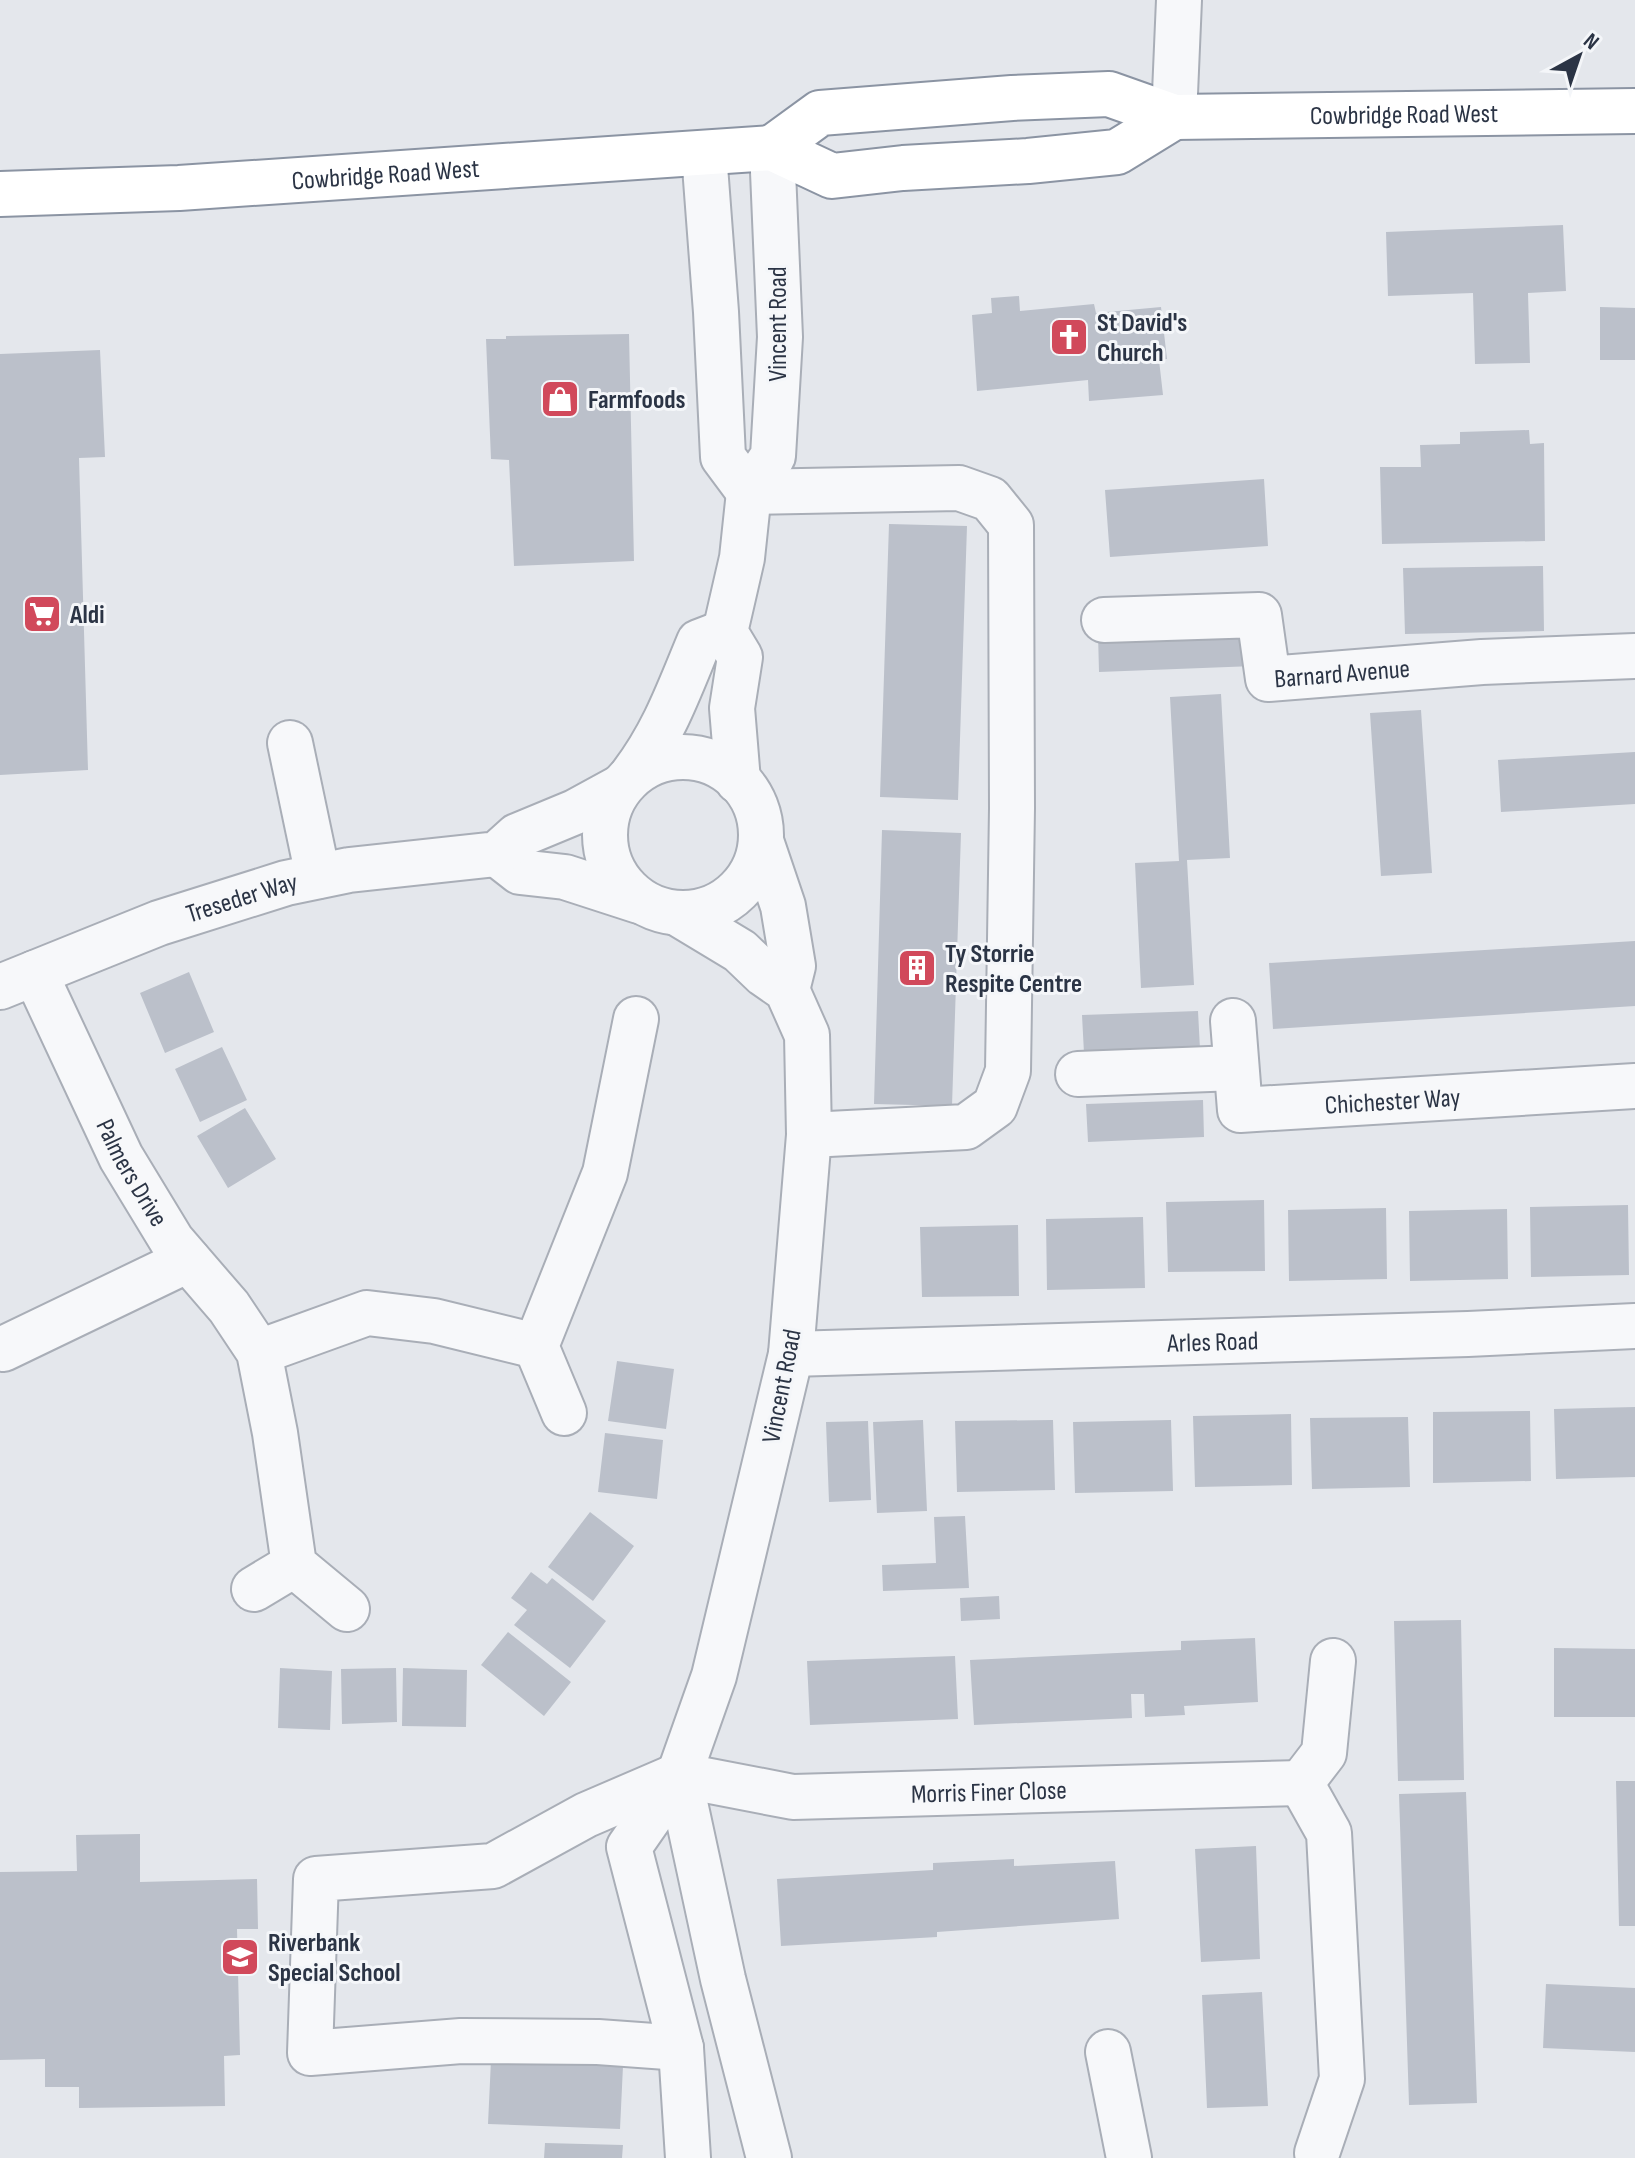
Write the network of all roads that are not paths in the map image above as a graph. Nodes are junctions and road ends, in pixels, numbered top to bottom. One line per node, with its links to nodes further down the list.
1 (1179, 0): 3 (street)
2 (1635, 111): 3 (highway, Cowbridge Road West)
3 (1174, 117): 4 (highway, Cowbridge Road West); 4 (highway, Cowbridge Road West)
4 (772, 148): 5 (highway, Cowbridge Road West); 7 (street, Vincent Road)
5 (704, 153): 6 (highway, Cowbridge Road West); 7 (street)
6 (0, 194)
7 (749, 492): 9 (street, Vincent Road); 25 (street)
8 (1104, 620): 10 (street, Barnard Avenue)
9 (725, 632): 12 (street, Vincent Road); 13 (street, Vincent Road)
10 (1635, 656)
11 (290, 743): 16 (street)
12 (738, 781): 13 (street, Vincent Road); 14 (street, Vincent Road)
13 (625, 782): 15 (street, Treseder Way); 17 (street, Vincent Road)
14 (761, 841): 17 (street); 19 (street, Vincent Road)
15 (497, 854): 16 (street, Treseder Way); 17 (street)
16 (318, 876): 18 (street, Treseder Way)
17 (658, 907): 19 (street, Vincent Road)
18 (17, 980): 26 (street, Palmers Drive)
19 (787, 990): 25 (street, Vincent Road)
20 (636, 1019): 28 (street)
21 (1233, 1021): 22 (street, Chichester Way)
22 (1236, 1068): 23 (street); 24 (street, Chichester Way)
23 (1078, 1074)
24 (1635, 1086)
25 (809, 1135): 31 (street, Vincent Road)
26 (188, 1260): 29 (street); 30 (street, Palmers Drive)
27 (1635, 1326): 31 (street, Arles Road)
28 (536, 1346): 30 (street); 32 (street)
29 (3, 1349)
30 (259, 1352): 33 (street, Palmers Drive)
31 (791, 1354): 37 (street, Vincent Road)
32 (564, 1413)
33 (294, 1565): 34 (street); 35 (street)
34 (254, 1589)
35 (347, 1609)
36 (1333, 1661): 38 (street)
37 (679, 1775): 38 (street, Morris Finer Close); 39 (street, Vincent Road); 39 (street); 43 (street)
38 (1301, 1783): 41 (street)
39 (681, 2048): 42 (street, Vincent Road)
40 (1108, 2052): 44 (street)
41 (1310, 2156)
42 (688, 2158)
43 (769, 2158)
44 (1129, 2158)

